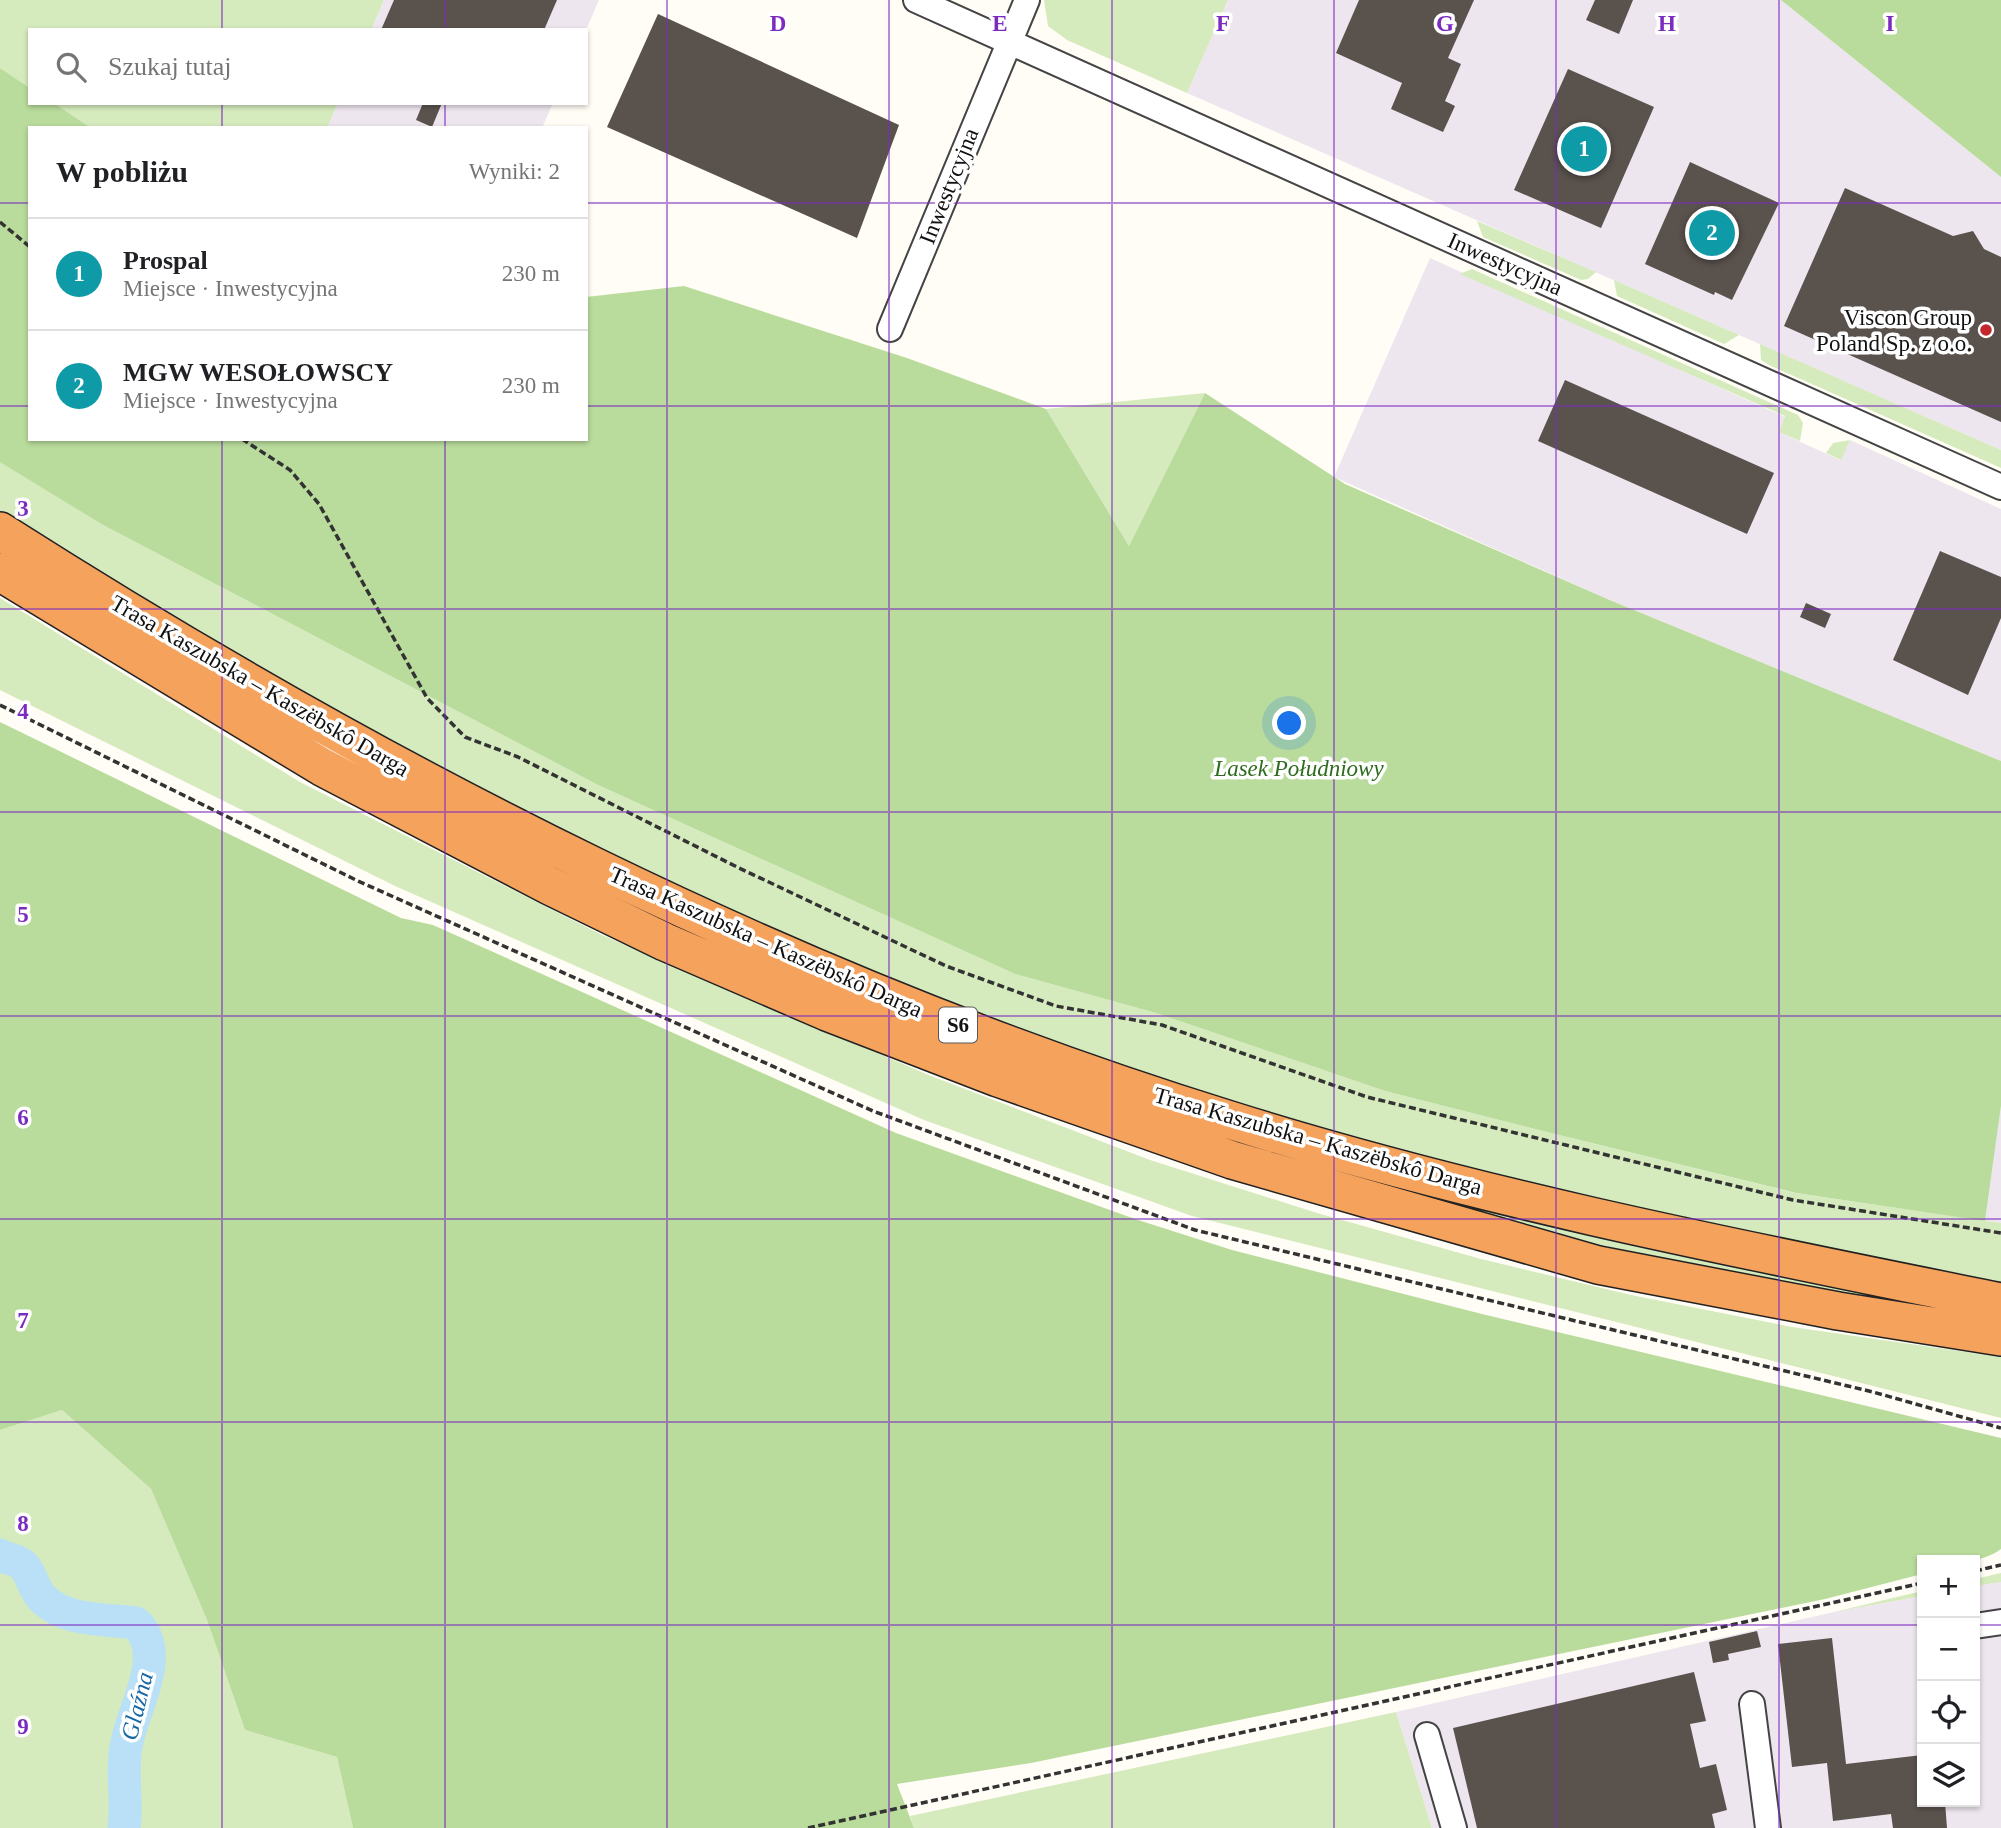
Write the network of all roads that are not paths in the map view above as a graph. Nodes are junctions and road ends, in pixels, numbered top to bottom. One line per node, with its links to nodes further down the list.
1 (916, 0): 3 (street, Inwestycyjna)
2 (1027, 0): 3 (street)
3 (1009, 42): 4 (street, Inwestycyjna); 5 (street, Inwestycyjna)
4 (890, 329)
5 (2001, 487)
6 (0, 531): 8 (highway, Trasa Kaszubska – Kaszëbskô Darga / S6)
7 (0, 572): 8 (highway, Trasa Kaszubska – Kaszëbskô Darga / S6)
8 (225, 690): 9 (street); 9 (street); 10 (highway, Trasa Kaszubska – Kaszëbskô Darga / S6); 11 (highway, Trasa Kaszubska – Kaszëbskô Darga / S6)
9 (332, 750): 10 (street); 11 (street)
10 (453, 795): 12 (highway, Trasa Kaszubska – Kaszëbskô Darga / S6)
11 (435, 828): 13 (highway, Trasa Kaszubska – Kaszëbskô Darga / S6)
12 (2001, 1302)
13 (2001, 1337)
14 (2001, 1622): 15 (street)
15 (1980, 1625)
16 (1752, 1704): 19 (street)
17 (1427, 1735): 18 (street)
18 (1454, 1828)
19 (1768, 1828)

